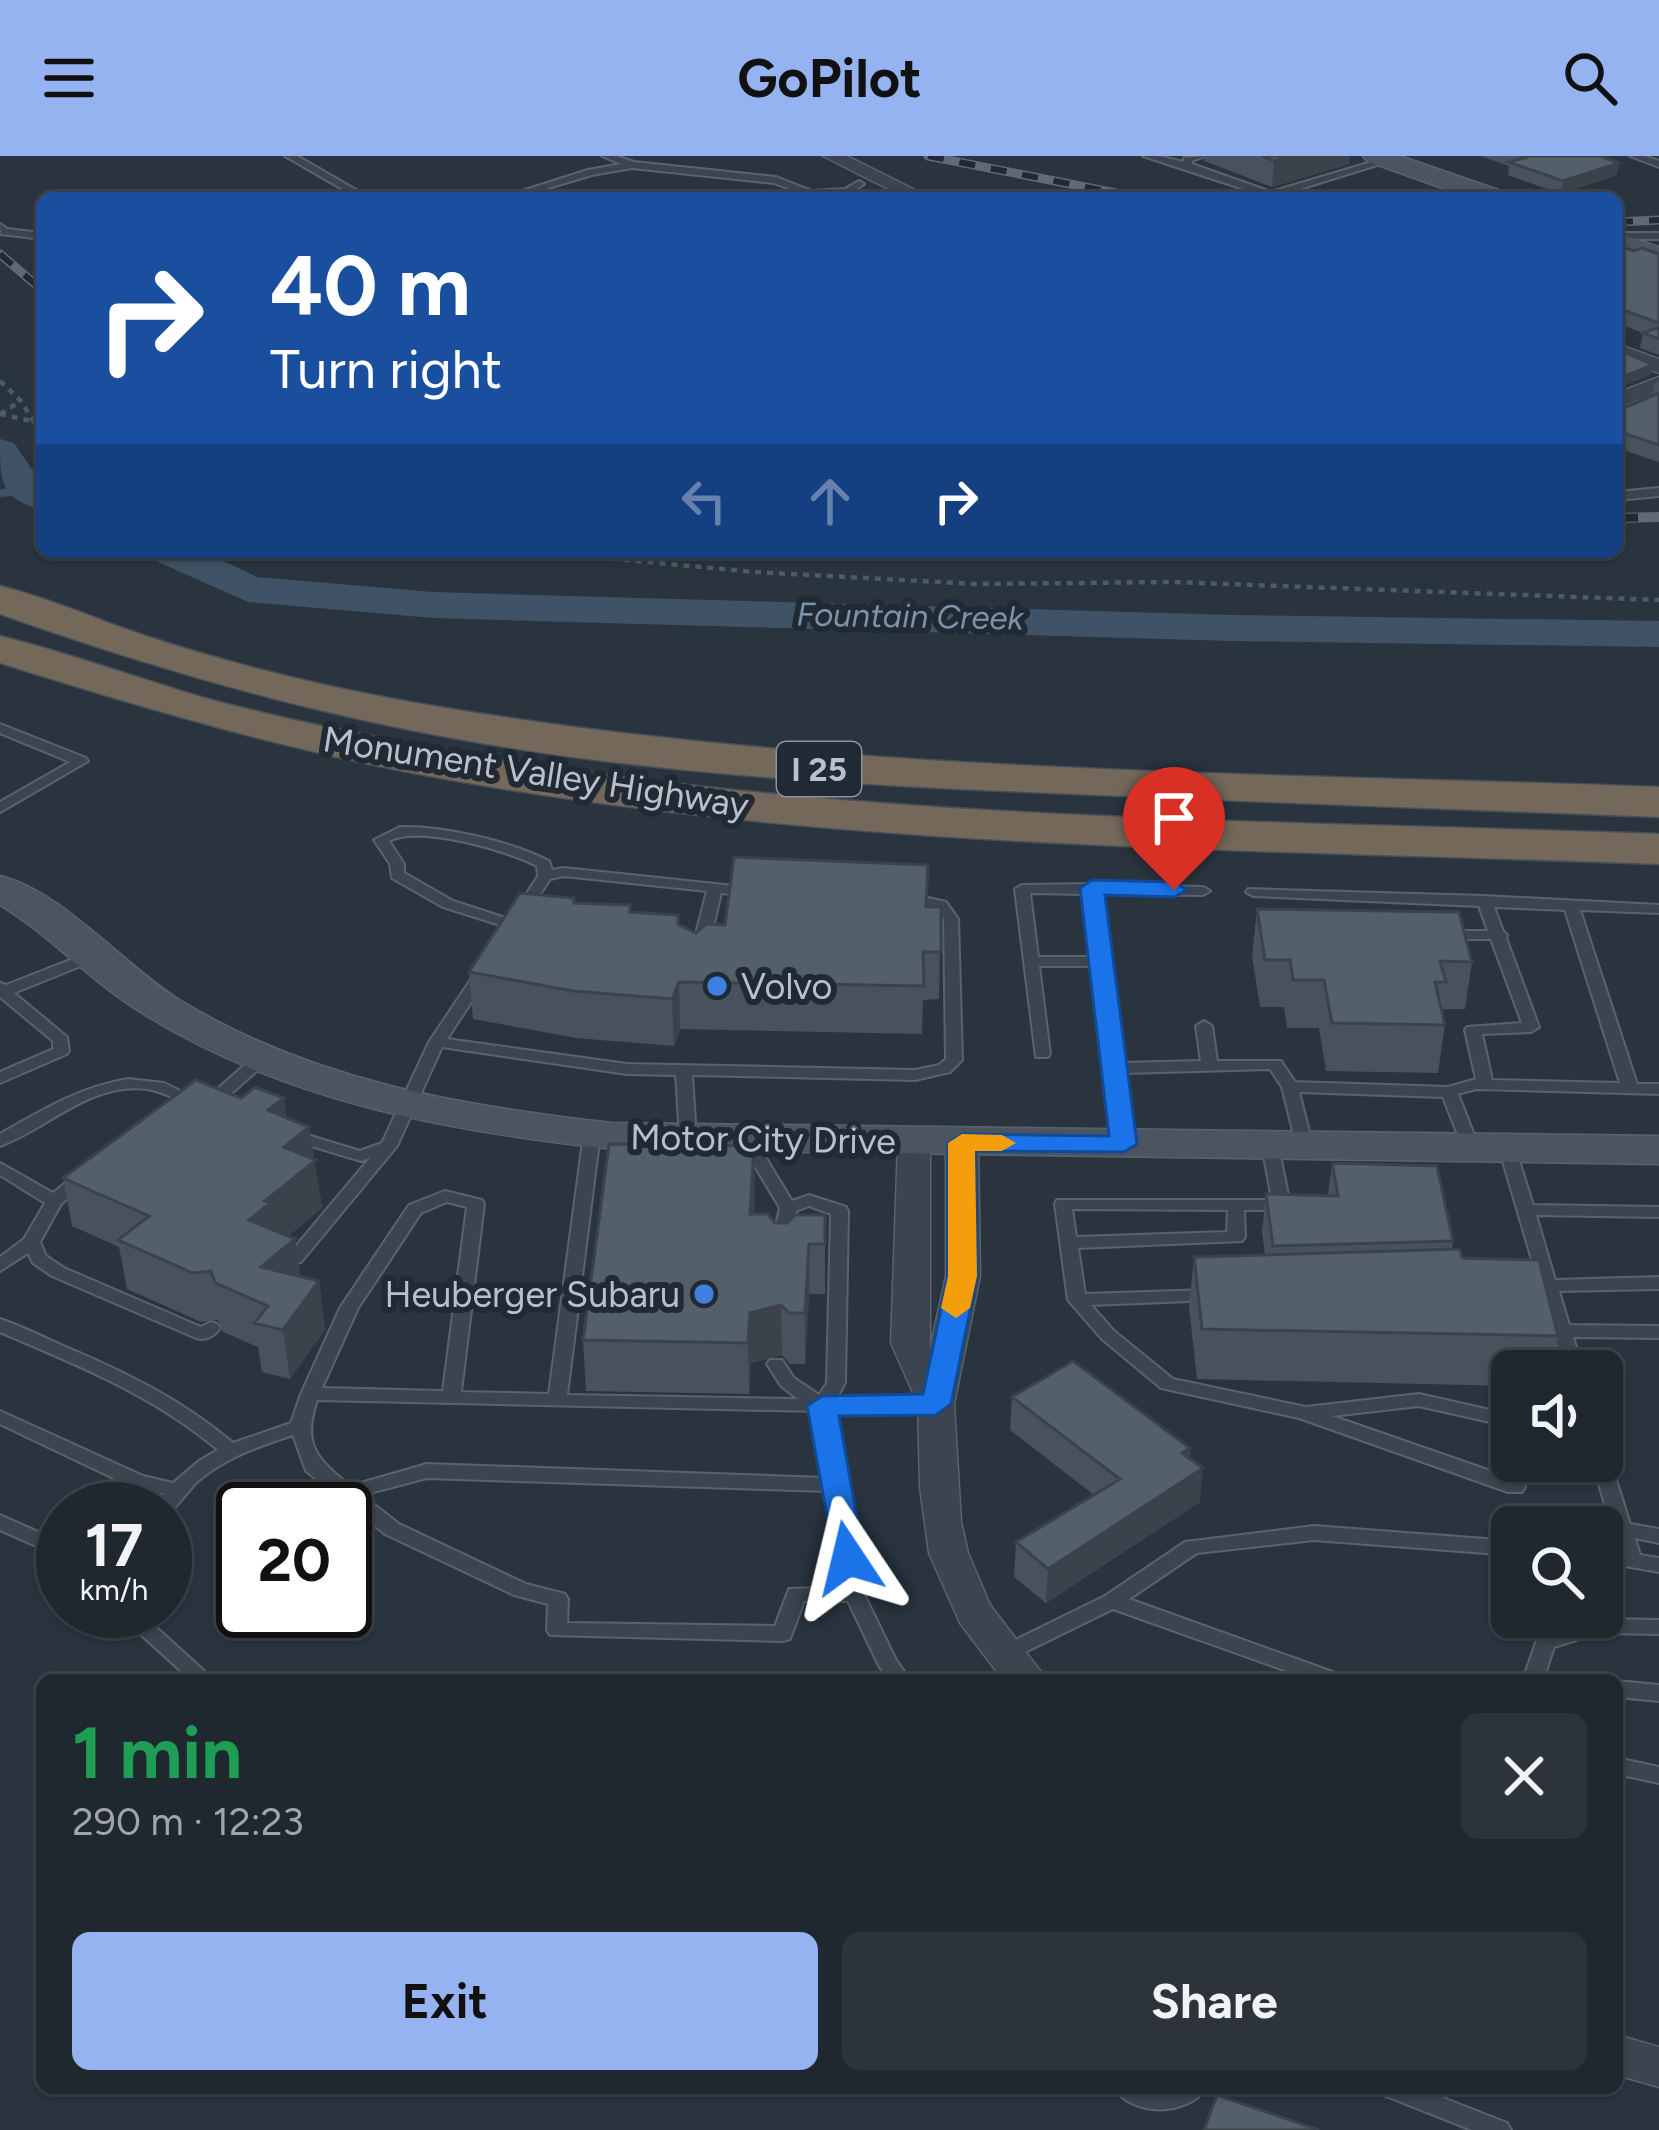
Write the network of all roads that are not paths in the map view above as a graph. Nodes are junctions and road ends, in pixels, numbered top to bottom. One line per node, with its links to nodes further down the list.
1 (290, 156): 12 (lane)
2 (608, 156): 9 (lane)
3 (832, 156): 11 (street)
4 (1148, 156): 10 (lane)
5 (1200, 156): 10 (lane)
6 (1635, 156): 8 (lane)
7 (1382, 158): 18 (lane); 19 (street)
8 (1659, 164)
9 (632, 165): 13 (lane); 14 (lane)
10 (1189, 166): 17 (lane)
11 (882, 180): 15 (lane); 16 (street)
12 (353, 192)
13 (525, 192)
14 (806, 192)
15 (847, 192)
16 (909, 192)
17 (1263, 192)
18 (1280, 192)
19 (1478, 192)
20 (0, 227): 21 (lane)
21 (36, 235)
22 (1659, 236): 23 (lane)
23 (1623, 239)
24 (1623, 241): 25 (street)
25 (1659, 256)
26 (1623, 352): 27 (street)
27 (1659, 367)
28 (1659, 384): 29 (street)
29 (1623, 399)
30 (1659, 492): 31 (lane)
31 (1623, 495)
32 (0, 599): 35 (highway, Monument Valley Highway / I 25)
33 (0, 649): 37 (highway, Monument Valley Highway / I 25)
34 (0, 728): 36 (lane)
35 (1659, 802)
36 (0, 808)
37 (1659, 850)
38 (544, 876): 40 (lane); 49 (lane); 49 (lane)
39 (0, 888): 54 (street, Motor City Drive)
40 (715, 888): 44 (lane); 58 (lane)
41 (1092, 888): 42 (lane); 56 (lane); 57 (lane)
42 (1203, 891)
43 (1253, 892): 46 (lane)
44 (765, 893)
45 (902, 898): 66 (lane)
46 (1484, 900): 47 (lane); 52 (lane)
47 (1571, 904): 48 (lane); 70 (lane)
48 (1655, 909): 50 (lane)
49 (513, 926): 53 (lane)
50 (1659, 930)
51 (1432, 934): 52 (lane)
52 (1500, 935): 68 (lane)
53 (502, 943)
54 (93, 956): 59 (lane); 63 (street, Motor City Drive)
55 (491, 959): 61 (lane)
56 (1032, 962): 57 (lane); 62 (lane)
57 (1098, 962): 65 (lane)
58 (695, 971)
59 (2, 990): 67 (lane)
60 (1204, 1025): 64 (lane)
61 (437, 1042): 66 (lane); 74 (lane)
62 (1042, 1054)
63 (262, 1058): 73 (lane); 74 (street, Motor City Drive)
64 (1210, 1064): 65 (lane); 69 (lane)
65 (1116, 1068): 84 (lane)
66 (684, 1070): 79 (lane)
67 (0, 1078)
68 (1484, 1084): 70 (lane); 72 (lane)
69 (1290, 1087): 72 (lane); 86 (lane)
70 (1630, 1088): 71 (lane)
71 (1659, 1089)
72 (1449, 1092): 87 (lane)
73 (201, 1100): 75 (lane); 76 (lane); 81 (lane)
74 (409, 1105): 78 (street, Motor City Drive); 85 (lane)
75 (164, 1114)
76 (228, 1114)
77 (269, 1127): 85 (lane)
78 (592, 1134): 79 (street, Motor City Drive); 114 (lane)
79 (688, 1138): 80 (street, Motor City Drive)
80 (746, 1138): 82 (street, Motor City Drive); 93 (lane)
81 (0, 1141)
82 (914, 1142): 83 (street, Motor City Drive); 115 (street)
83 (962, 1143): 84 (street, Motor City Drive); 115 (street)
84 (1124, 1144): 86 (street, Motor City Drive)
85 (389, 1146): 98 (lane)
86 (1288, 1146): 87 (street, Motor City Drive); 92 (lane)
87 (1489, 1148): 88 (street, Motor City Drive); 94 (lane)
88 (1659, 1150)
89 (0, 1168): 91 (lane)
90 (88, 1173): 91 (lane)
91 (54, 1201): 96 (lane)
92 (1236, 1205): 97 (lane); 97 (lane)
93 (788, 1208): 99 (lane); 116 (lane)
94 (1526, 1210): 95 (lane); 102 (lane)
95 (1659, 1212)
96 (31, 1242): 100 (lane); 107 (lane)
97 (1069, 1243): 105 (lane)
98 (295, 1258)
99 (782, 1264)
100 (0, 1265)
101 (1659, 1283): 102 (lane)
102 (1549, 1285): 103 (lane); 108 (lane)
103 (1501, 1287)
104 (1219, 1296): 105 (lane)
105 (1077, 1300): 117 (lane)
106 (0, 1325): 121 (lane)
107 (207, 1331)
108 (1562, 1331): 109 (lane); 110 (lane)
109 (1659, 1332)
110 (1568, 1350)
111 (776, 1364): 116 (lane)
112 (310, 1394): 113 (lane); 113 (lane); 120 (lane)
113 (451, 1398): 114 (lane)
114 (556, 1400): 116 (lane)
115 (936, 1404): 116 (lane); 142 (street)
116 (822, 1406): 125 (lane)
117 (1302, 1412): 118 (lane); 127 (lane)
118 (1491, 1416)
119 (0, 1417): 122 (lane)
120 (298, 1426): 121 (lane); 124 (lane)
121 (227, 1448): 123 (lane)
122 (141, 1482)
123 (187, 1482)
124 (334, 1482)
125 (835, 1485): 126 (lane); 138 (lane)
126 (372, 1486)
127 (1515, 1487)
128 (372, 1513): 138 (lane)
129 (0, 1522): 133 (lane)
130 (1623, 1528): 132 (lane)
131 (1623, 1531): 136 (lane)
132 (1659, 1536)
133 (36, 1539)
134 (1491, 1547): 139 (lane)
135 (1623, 1556): 136 (lane)
136 (1631, 1557): 137 (lane)
137 (1659, 1565)
138 (854, 1594): 144 (lane)
139 (1112, 1601): 142 (lane); 145 (lane)
140 (1659, 1627): 146 (lane)
141 (156, 1638): 143 (lane)
142 (1015, 1667)
143 (197, 1674)
144 (896, 1674)
145 (1317, 1674)
146 (1534, 1674)
147 (1623, 1690): 148 (lane)
148 (1659, 1694)
149 (1623, 1767): 150 (lane)
150 (1659, 1775)
151 (1623, 2057): 152 (street)
152 (1659, 2067)
153 (1135, 2094): 154 (lane)
154 (1184, 2094)
155 (1406, 2094): 156 (lane)
156 (1499, 2130)

